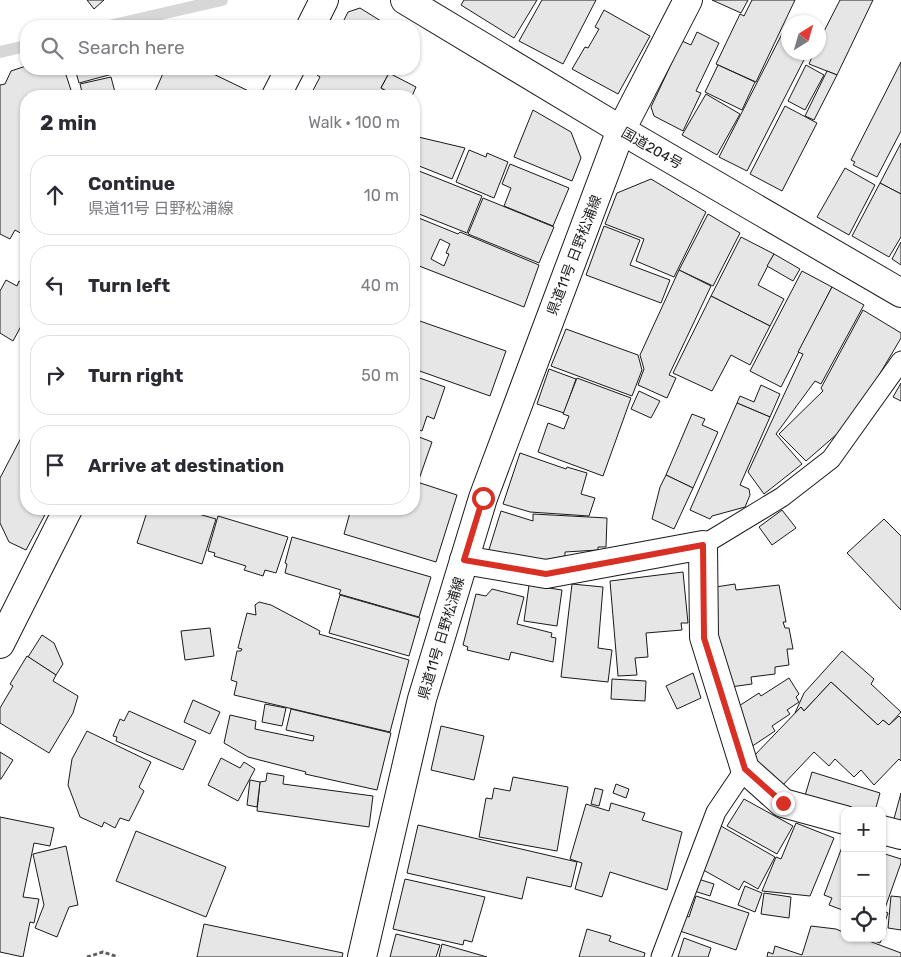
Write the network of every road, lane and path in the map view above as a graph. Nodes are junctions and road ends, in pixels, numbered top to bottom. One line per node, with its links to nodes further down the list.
1 (324, 0): 4 (main road)
2 (405, 0): 7 (main road, 国道204号)
3 (688, 0): 7 (main road, 県道11号 日野松浦線)
4 (314, 20)
5 (287, 75): 6 (main road)
6 (279, 90)
7 (621, 130): 8 (main road, 国道204号); 12 (main road, 県道11号 日野松浦線)
8 (901, 293)
9 (901, 361): 11 (lane)
10 (65, 515): 13 (main road)
11 (703, 545): 12 (main road); 14 (main road)
12 (464, 560): 20 (main road, 県道11号 日野松浦線)
13 (0, 644)
14 (745, 769): 15 (main road); 21 (lane)
15 (841, 819)
16 (886, 831): 17 (main road)
17 (901, 835)
18 (87, 957): 19 (path)
19 (118, 957)
20 (362, 957)
21 (661, 957)

